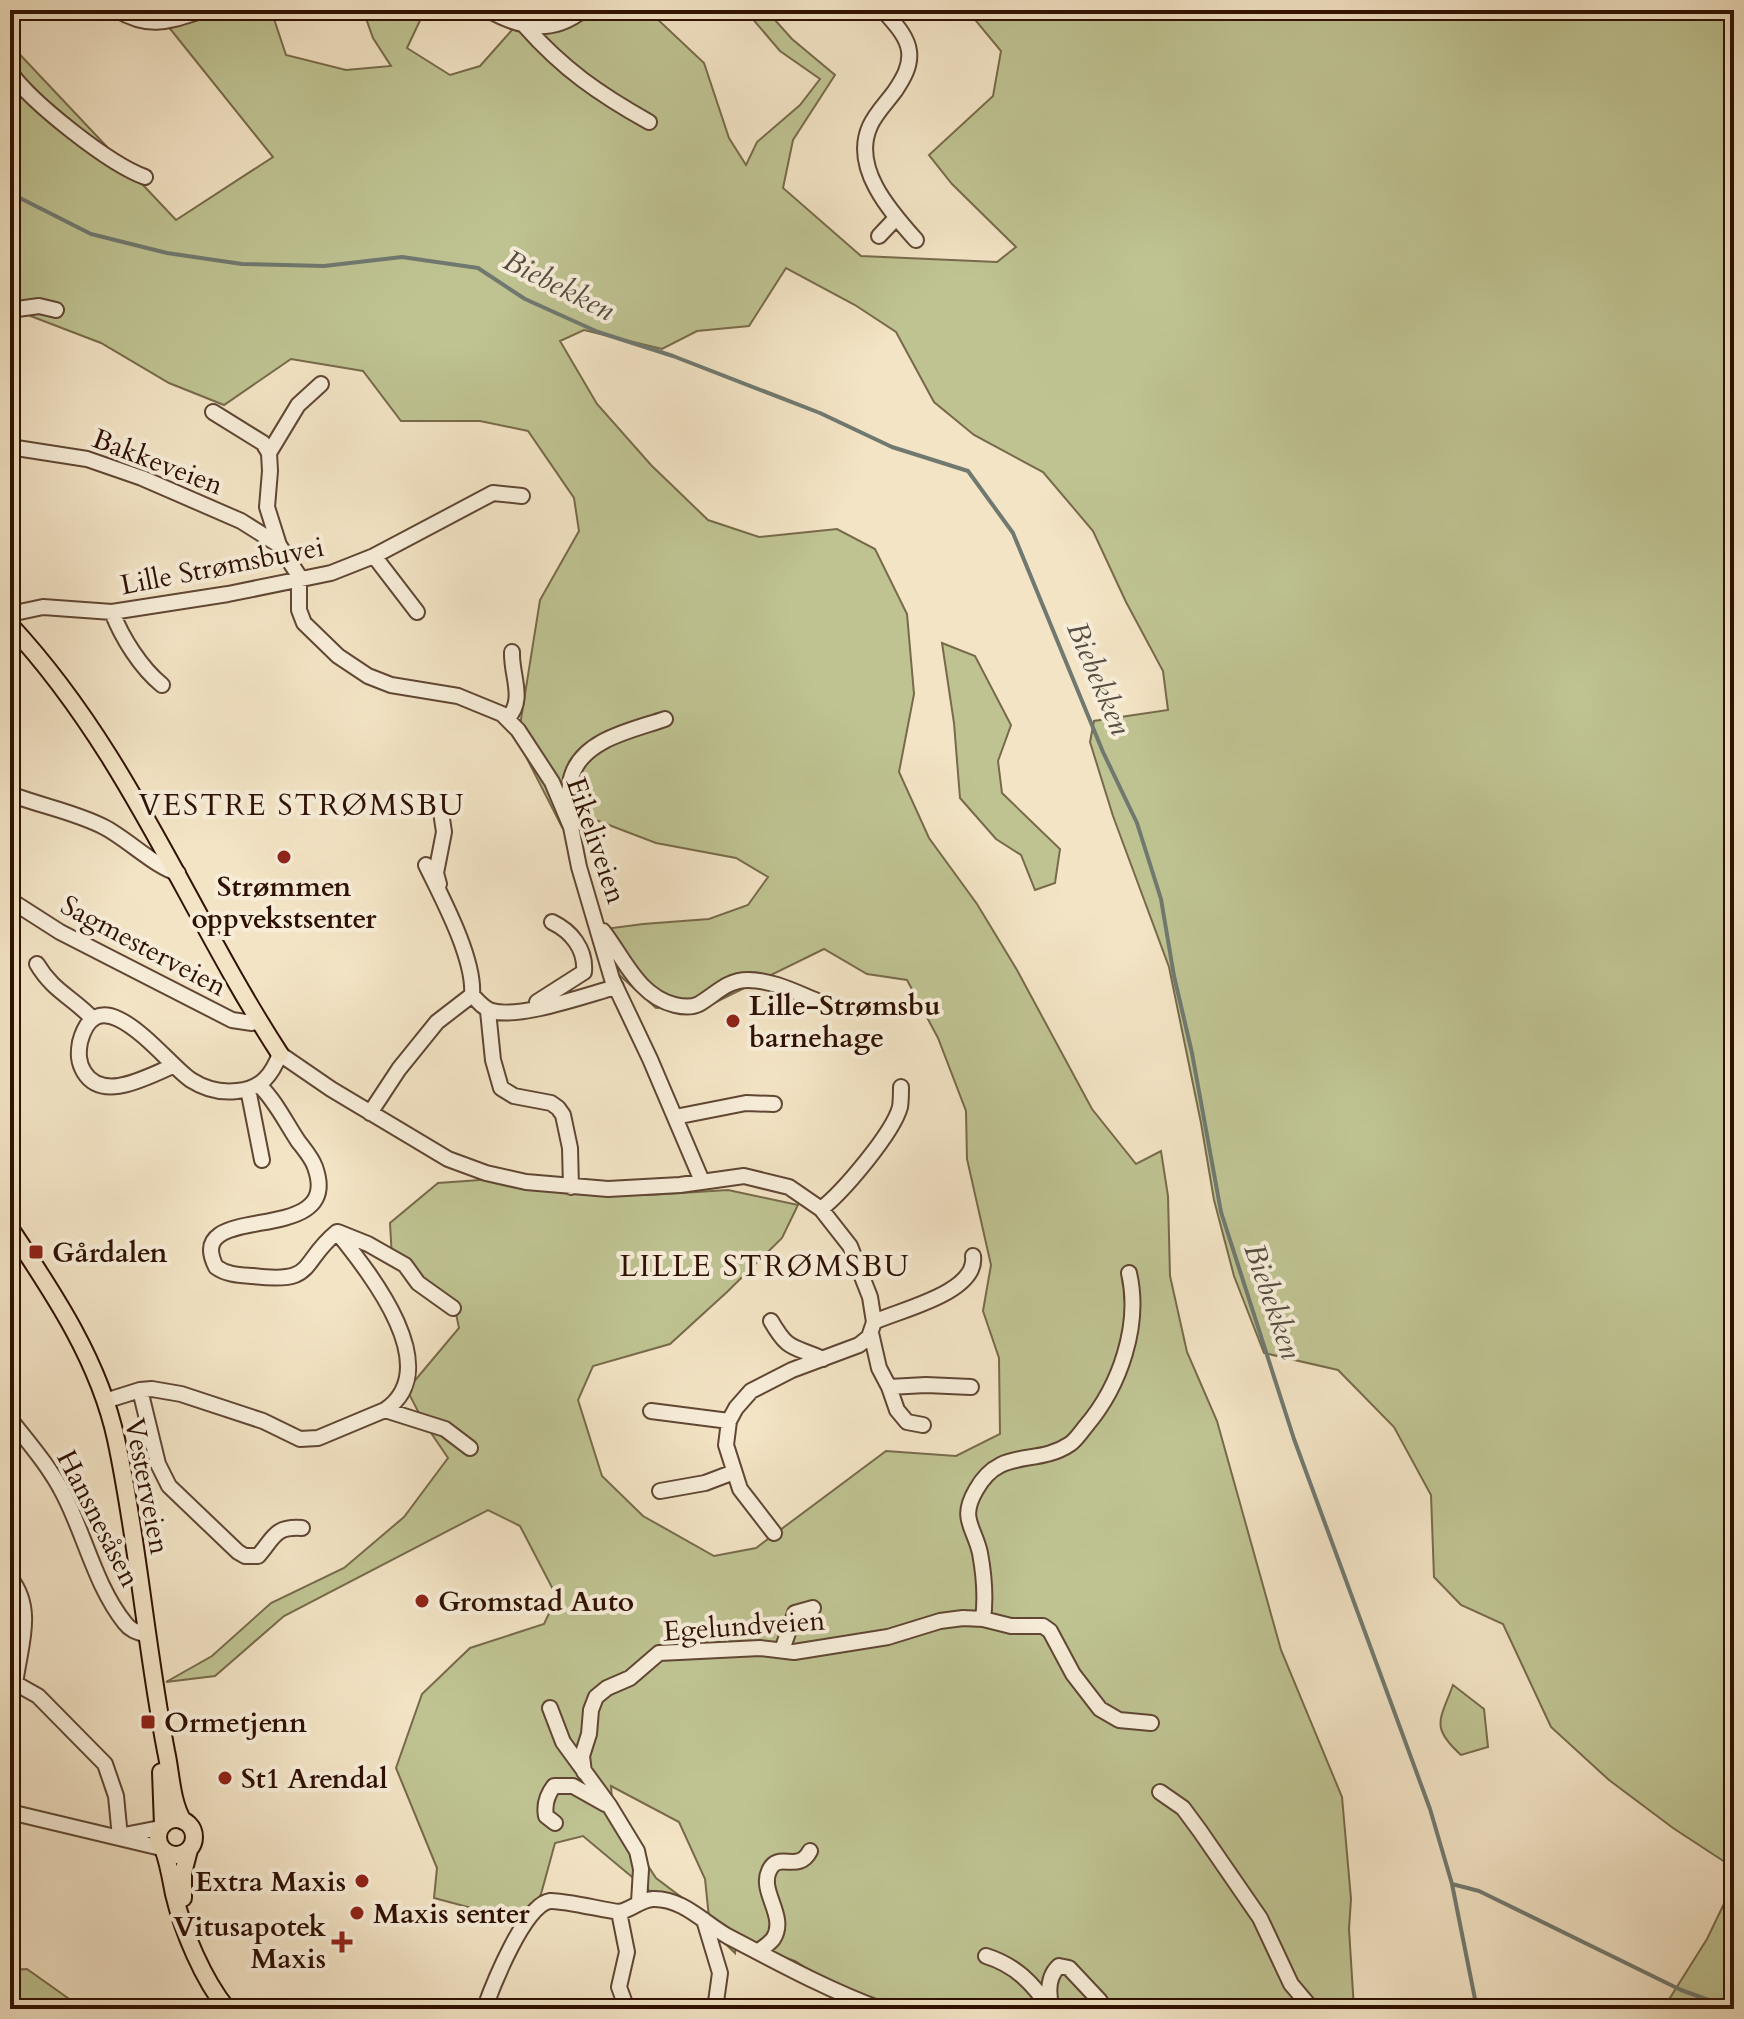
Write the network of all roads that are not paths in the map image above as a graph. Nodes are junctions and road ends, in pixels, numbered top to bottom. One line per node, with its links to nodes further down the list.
1 (117, 10): 2 (street)
2 (204, 10)
3 (488, 10): 6 (street)
4 (583, 10): 6 (street)
5 (883, 10): 10 (street)
6 (525, 26): 8 (street)
7 (10, 72): 9 (street)
8 (649, 122)
9 (145, 177)
10 (896, 218): 11 (street); 12 (street)
11 (879, 236)
12 (916, 240)
13 (10, 310): 14 (street)
14 (56, 310)
15 (321, 384): 18 (street, Bakkeveien)
16 (213, 412): 18 (street)
17 (10, 447): 20 (street, Bakkeveien)
18 (269, 453): 20 (street, Bakkeveien)
19 (522, 496): 21 (street, Lille Strømsbuvei)
20 (279, 545): 22 (street, Bakkeveien)
21 (374, 556): 22 (street, Lille Strømsbuvei); 24 (street)
22 (298, 581): 23 (street, Lille Strømsbuvei); 29 (street, Eikeliveien)
23 (112, 612): 25 (street, Lille Strømsbuvei); 28 (street)
24 (417, 612)
25 (10, 614)
26 (10, 625): 35 (main road)
27 (512, 652): 29 (street)
28 (162, 685)
29 (507, 719): 33 (street, Eikeliveien)
30 (665, 719): 33 (street)
31 (10, 794): 35 (street)
32 (441, 812): 36 (street)
33 (571, 827): 39 (street, Eikeliveien)
34 (426, 865): 36 (street)
35 (178, 873): 47 (main road)
36 (442, 896): 42 (street)
37 (10, 900): 47 (street, Sagmesterveien)
38 (552, 922): 45 (street)
39 (599, 929): 41 (street, Eikeliveien); 43 (street, Eikeliveien)
40 (37, 964): 46 (street)
41 (616, 987): 45 (street); 54 (street, Eikeliveien)
42 (472, 995): 44 (street); 53 (street)
43 (820, 1002)
44 (488, 1011): 45 (street); 57 (street)
45 (519, 1011)
46 (93, 1019): 49 (street); 49 (street)
47 (258, 1020): 48 (main road)
48 (280, 1054): 50 (street); 53 (street)
49 (173, 1066): 50 (street)
50 (254, 1087): 55 (street); 60 (street)
51 (901, 1087): 58 (street)
52 (774, 1104): 54 (street)
53 (370, 1113): 57 (street)
54 (675, 1117): 56 (street, Eikeliveien)
55 (262, 1160)
56 (702, 1181): 57 (street); 58 (street)
57 (571, 1187)
58 (821, 1209): 67 (street)
59 (10, 1228): 64 (main road, Vesterveien)
60 (337, 1232): 65 (street); 73 (street)
61 (10, 1239): 64 (main road, Vesterveien)
62 (973, 1256): 67 (street)
63 (1129, 1273): 85 (street)
64 (44, 1280): 72 (main road, Vesterveien)
65 (453, 1308)
66 (771, 1321): 68 (street)
67 (873, 1328): 68 (street); 69 (street)
68 (823, 1359): 76 (street)
69 (889, 1387): 70 (street); 77 (street)
70 (971, 1387)
71 (140, 1390): 72 (street); 73 (street); 81 (street)
72 (105, 1401): 86 (main road, Vesterveien)
73 (385, 1410): 78 (street)
74 (651, 1411): 76 (street)
75 (10, 1419): 86 (street, Hansnesåsen)
76 (729, 1421): 79 (street)
77 (923, 1425)
78 (470, 1448)
79 (734, 1472): 80 (street); 82 (street)
80 (660, 1491)
81 (302, 1528)
82 (774, 1533)
83 (10, 1578): 88 (street)
84 (813, 1608): 87 (street)
85 (983, 1619): 87 (street, Egelundveien); 91 (street, Egelundveien)
86 (147, 1635): 90 (main road, Vesterveien)
87 (782, 1650): 92 (street, Egelundveien)
88 (12, 1685): 99 (street)
89 (550, 1708): 92 (street)
90 (158, 1715): 96 (main road, Vesterveien); 98 (main road, Vesterveien)
91 (1151, 1723)
92 (584, 1772): 94 (street)
93 (1160, 1792): 116 (street)
94 (609, 1805): 97 (street); 103 (street)
95 (10, 1812): 99 (street)
96 (183, 1821): 98 (main road); 101 (main road)
97 (555, 1823)
98 (161, 1827): 99 (street); 100 (main road)
99 (120, 1837): 100 (street)
100 (162, 1849): 101 (main road); 106 (main road)
101 (189, 1850): 106 (main road)
102 (810, 1851): 107 (street)
103 (639, 1902): 104 (street); 105 (street)
104 (619, 1912): 110 (street); 112 (street)
105 (704, 1920): 107 (street); 113 (street)
106 (184, 1923): 111 (main road)
107 (759, 1951): 114 (street)
108 (986, 1956): 115 (street)
109 (1100, 2001): 115 (street)
110 (486, 2008)
111 (227, 2009)
112 (627, 2009)
113 (715, 2009)
114 (880, 2009)
115 (1051, 2009)
116 (1312, 2009)

